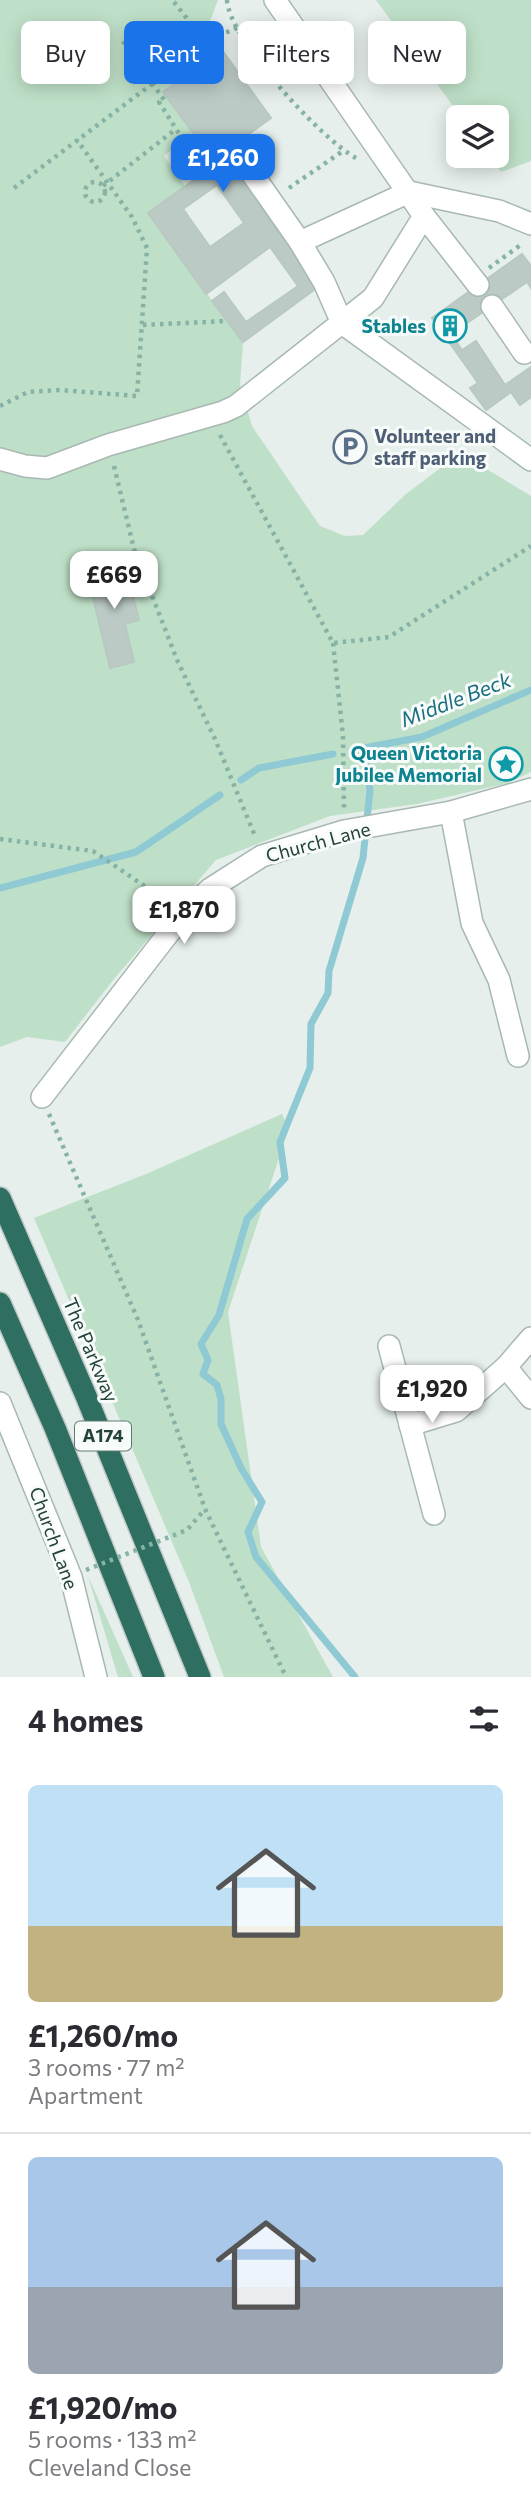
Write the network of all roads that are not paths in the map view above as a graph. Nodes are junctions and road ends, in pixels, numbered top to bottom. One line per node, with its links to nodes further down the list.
1 (275, 0): 3 (street)
2 (251, 172): 6 (street)
3 (403, 184): 4 (street); 5 (street); 6 (street)
4 (424, 216): 7 (street); 9 (street)
5 (531, 223)
6 (300, 242): 9 (street)
7 (476, 282)
8 (492, 306): 10 (street)
9 (342, 323): 11 (street); 12 (street)
10 (524, 353)
11 (0, 459)
12 (531, 460)
13 (531, 789): 14 (street, Church Lane)
14 (451, 811): 15 (street); 16 (street, Church Lane)
15 (517, 1056)
16 (42, 1097)
17 (0, 1198): 28 (highway, The Parkway / A174)
18 (0, 1303): 27 (highway, A174)
19 (531, 1338): 21 (street)
20 (389, 1346): 24 (street)
21 (506, 1367): 22 (street); 24 (street)
22 (531, 1398)
23 (0, 1403): 26 (street, Church Lane)
24 (410, 1426): 25 (street)
25 (434, 1514)
26 (96, 1677)
27 (154, 1677)
28 (200, 1677)

